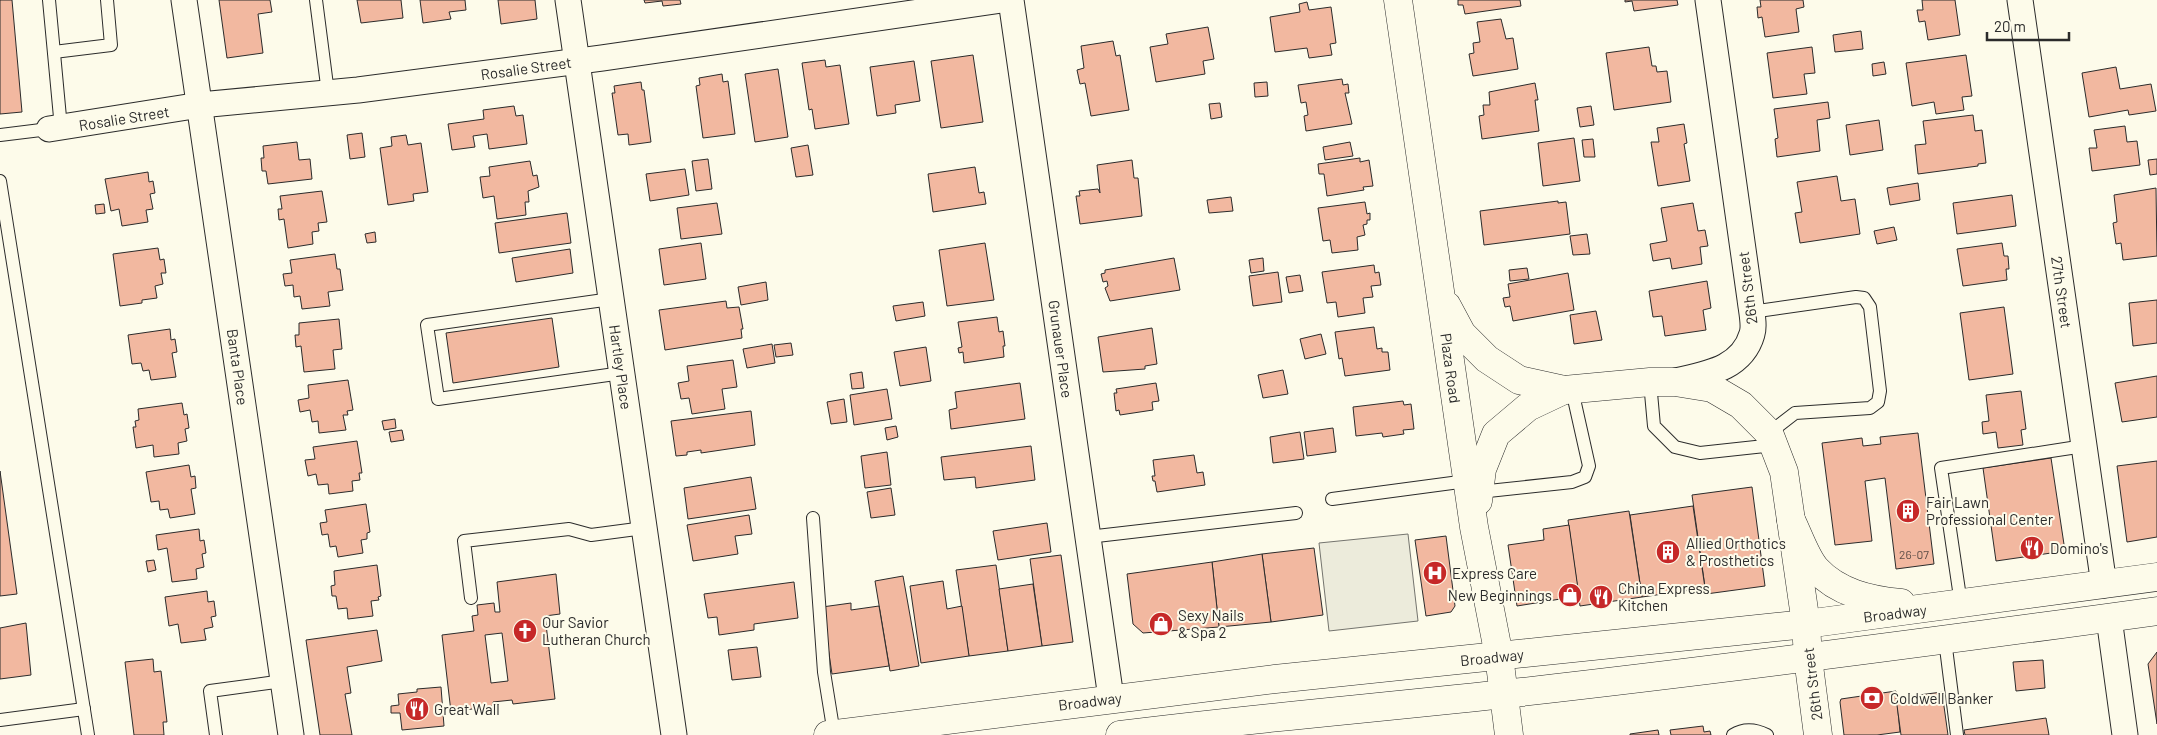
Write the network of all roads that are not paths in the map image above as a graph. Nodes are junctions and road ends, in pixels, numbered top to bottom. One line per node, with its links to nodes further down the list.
1 (49, 0): 11 (lane)
2 (107, 0): 11 (lane)
3 (184, 0): 14 (street, Banta Place)
4 (316, 0): 13 (lane)
5 (568, 0): 12 (street, Hartley Place)
6 (1002, 0): 12 (street, Rosalie Street)
7 (1011, 0): 32 (street, Grunauer Place)
8 (1398, 0): 18 (main road, Plaza Road)
9 (1708, 0): 20 (street, 26th Street)
10 (2020, 0): 25 (street, 27th Street)
11 (54, 52): 15 (lane)
12 (577, 61): 13 (street, Rosalie Street); 19 (street, Hartley Place)
13 (328, 93): 14 (street, Rosalie Street)
14 (200, 105): 15 (street, Rosalie Street); 43 (street, Banta Place)
15 (55, 129): 16 (lane)
16 (0, 135)
17 (0, 181): 46 (lane)
18 (1440, 292): 23 (main road); 26 (main road, Plaza Road)
19 (611, 299): 21 (street, Hartley Place); 21 (lane)
20 (1751, 312): 22 (street, 26th Street); 24 (lane)
21 (622, 373): 31 (street, Hartley Place)
22 (1662, 382): 23 (main road); 24 (main road, 26th Street); 24 (lane)
23 (1568, 390): 26 (main road); 26 (lane)
24 (1771, 439): 30 (main road, 26th Street)
25 (2084, 446): 34 (street, 27th Street); 36 (lane)
26 (1473, 486): 27 (lane); 41 (main road)
27 (1332, 499)
28 (1296, 513): 32 (lane)
29 (813, 518): 52 (lane)
30 (1791, 520): 36 (main road); 39 (main road, 26th Street)
31 (644, 528): 35 (lane); 51 (street, Hartley Place)
32 (1088, 537): 45 (street, Grunauer Place)
33 (2157, 577): 34 (main road, Broadway)
34 (2104, 585): 36 (main road, Broadway)
35 (471, 598)
36 (1951, 606): 39 (main road, Broadway)
37 (2157, 612): 38 (main road)
38 (2109, 618): 40 (main road); 59 (street)
39 (1806, 624): 41 (main road, Broadway); 42 (main road, 26th Street)
40 (1945, 640): 42 (main road); 58 (lane)
41 (1499, 656): 44 (main road); 45 (main road, Broadway)
42 (1808, 658): 44 (main road); 57 (main road, 26th Street)
43 (283, 681): 49 (lane); 50 (street, Banta Place)
44 (1504, 694): 53 (main road); 54 (main road)
45 (1111, 698): 52 (main road, Broadway)
46 (84, 709): 47 (lane); 48 (lane)
47 (0, 720)
48 (88, 735)
49 (216, 735)
50 (291, 735)
51 (674, 735)
52 (831, 735)
53 (1122, 735)
54 (1509, 735)
55 (1733, 735): 56 (lane)
56 (1767, 735)
57 (1818, 735)
58 (1957, 735)
59 (2125, 735)

